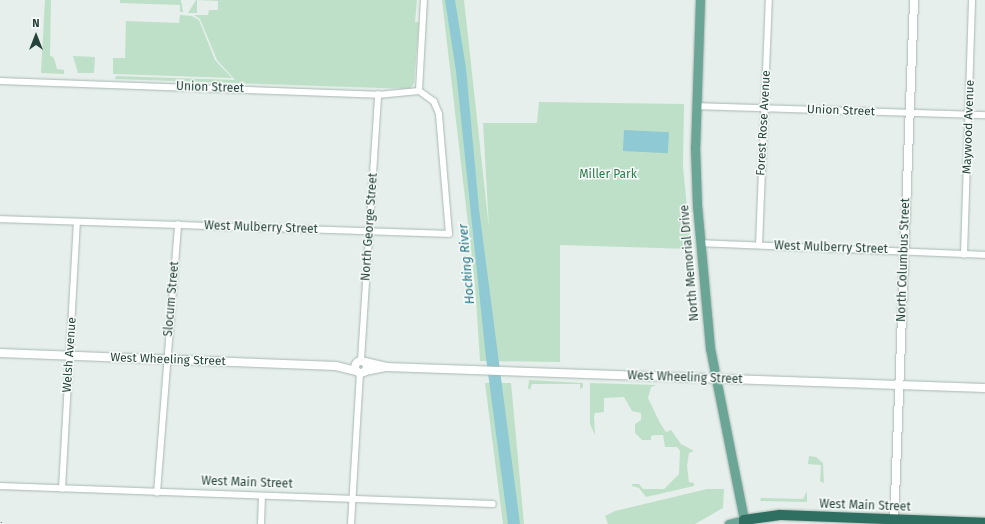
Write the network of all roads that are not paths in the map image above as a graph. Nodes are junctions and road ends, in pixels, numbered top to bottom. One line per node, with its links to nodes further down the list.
1 (424, 0): 7 (street)
2 (700, 0): 9 (main road, North Memorial Drive)
3 (768, 0): 10 (street, Forest Rose Avenue)
4 (914, 0): 11 (street, North Columbus Street)
5 (972, 0): 12 (street, Maywood Avenue)
6 (0, 81): 8 (street, Union Street)
7 (419, 91): 8 (street, Union Street); 17 (street, West Mulberry Street)
8 (378, 95): 17 (street, North George Street)
9 (696, 106): 10 (street, Union Street); 18 (main road, North Memorial Drive)
10 (765, 109): 11 (street, Union Street); 19 (street, Forest Rose Avenue)
11 (909, 112): 12 (street, Union Street); 20 (street, North Columbus Street)
12 (970, 114): 13 (street, Union Street); 21 (street, Maywood Avenue)
13 (985, 115)
14 (0, 219): 15 (street, West Mulberry Street)
15 (78, 222): 16 (street, West Mulberry Street); 24 (street, Welsh Avenue)
16 (178, 225): 17 (street, West Mulberry Street); 25 (street, Slocum Street)
17 (369, 233): 26 (street, North George Street)
18 (700, 243): 19 (street, West Mulberry Street); 30 (main road, North Memorial Drive)
19 (759, 245): 20 (street, West Mulberry Street)
20 (905, 251): 21 (street, West Mulberry Street); 31 (street, North Columbus Street)
21 (964, 255): 22 (street, West Mulberry Street)
22 (985, 256)
23 (0, 353): 24 (street, West Wheeling Street)
24 (70, 356): 25 (street, West Wheeling Street); 34 (street, Welsh Avenue)
25 (166, 359): 27 (street, West Wheeling Street); 35 (street, Slocum Street)
26 (361, 361): 27 (street, West Wheeling Street); 28 (street, West Wheeling Street); 29 (street)
27 (336, 366): 29 (street, West Wheeling Street)
28 (386, 367): 29 (street, West Wheeling Street); 30 (street, West Wheeling Street)
29 (360, 372): 37 (street)
30 (716, 378): 31 (street, West Wheeling Street); 39 (main road, North Memorial Drive)
31 (900, 386): 32 (street, West Wheeling Street); 40 (street, North Columbus Street)
32 (985, 388)
33 (0, 486): 34 (street, West Main Street)
34 (62, 489): 35 (street, West Main Street)
35 (157, 493): 36 (street, West Main Street)
36 (262, 497): 37 (street, West Main Street); 42 (street)
37 (352, 498): 38 (street, West Main Street); 43 (street)
38 (493, 504)
39 (744, 522): 40 (highway, West Main Street); 44 (main road)
40 (895, 522): 41 (highway, West Main Street)
41 (985, 523)
42 (261, 524)
43 (351, 524)
44 (729, 524)

